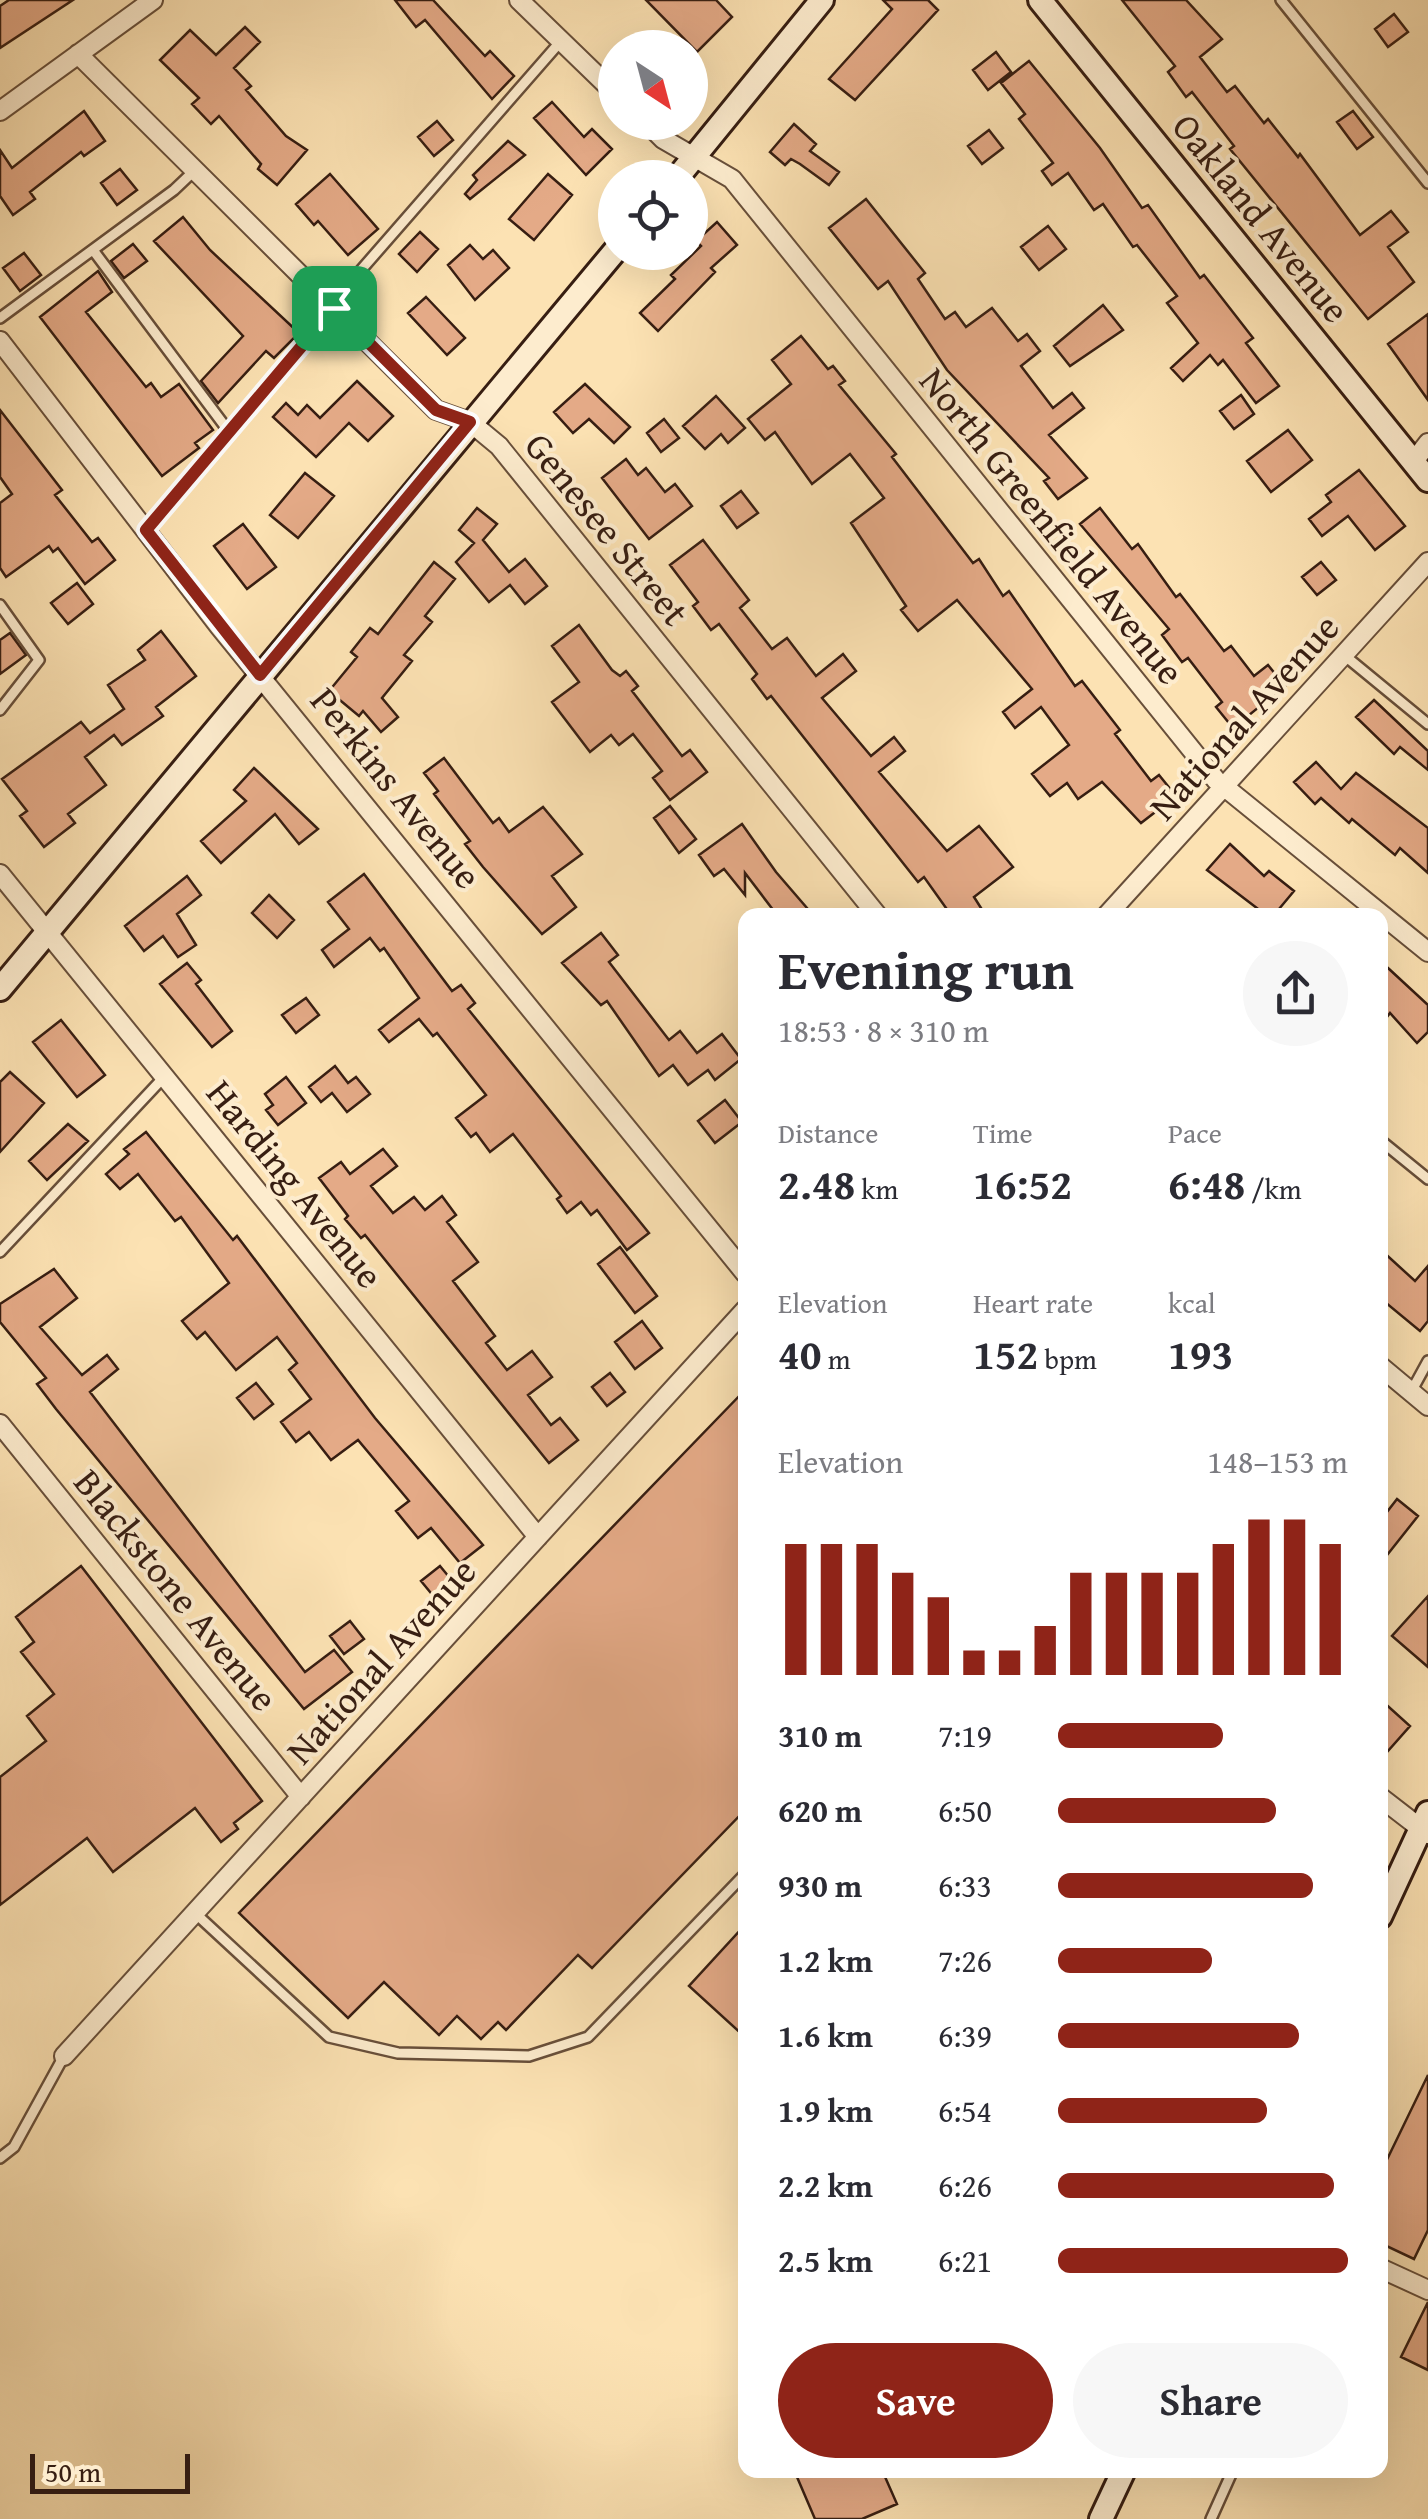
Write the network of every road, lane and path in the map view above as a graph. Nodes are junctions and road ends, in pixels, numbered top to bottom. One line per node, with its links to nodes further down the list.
1 (153, 0): 7 (street)
2 (520, 0): 6 (street)
3 (822, 0): 11 (main road)
4 (1281, 0): 13 (lane)
5 (1047, 3): 21 (main road, Oakland Avenue)
6 (561, 41): 8 (street); 16 (lane)
7 (78, 54): 9 (street); 12 (street, Genesee Street)
8 (598, 77)
9 (0, 112)
10 (670, 140): 11 (street, North Greenfield Avenue)
11 (694, 158): 29 (street, North Greenfield Avenue)
12 (194, 171): 14 (lane); 16 (street, Genesee Street)
13 (1428, 183)
14 (93, 250): 17 (lane); 20 (lane)
15 (599, 270): 19 (main road)
16 (334, 308): 19 (street, Genesee Street); 20 (lane)
17 (0, 318)
18 (0, 341): 22 (street, Perkins Avenue)
19 (470, 422): 26 (main road); 31 (street, Genesee Street)
20 (230, 433): 22 (lane)
21 (1423, 461)
22 (146, 530): 26 (street, Perkins Avenue)
23 (1428, 562): 25 (street, National Avenue)
24 (0, 606): 27 (lane)
25 (1344, 655): 28 (lane); 29 (street, National Avenue)
26 (260, 675): 35 (main road); 42 (street, Perkins Avenue)
27 (0, 710)
28 (1428, 724)
29 (1224, 786): 32 (street, National Avenue); 33 (street, North Greenfield Avenue)
30 (0, 874): 35 (street, Harding Avenue)
31 (871, 908)
32 (1114, 908)
33 (1374, 908)
34 (1388, 919): 36 (street, North Greenfield Avenue)
35 (47, 932): 37 (main road); 38 (street, Harding Avenue)
36 (1428, 952)
37 (0, 989)
38 (166, 1076): 41 (lane); 49 (street, Harding Avenue)
39 (1388, 1146): 40 (lane)
40 (1428, 1179)
41 (0, 1252)
42 (738, 1264)
43 (738, 1318): 49 (street, National Avenue)
44 (1428, 1361): 46 (lane)
45 (1388, 1373): 46 (street)
46 (1411, 1392): 47 (street)
47 (1428, 1406)
48 (0, 1424): 50 (street, Blackstone Avenue)
49 (538, 1537): 50 (street, National Avenue)
50 (301, 1797): 55 (street, National Avenue)
51 (1388, 1802): 52 (street)
52 (1425, 1826): 54 (main road)
53 (738, 1881): 55 (lane)
54 (1388, 1901)
55 (195, 1913): 56 (street, National Avenue)
56 (64, 2056): 57 (lane)
57 (0, 2158)
58 (1388, 2272): 59 (street)
59 (1428, 2290)
60 (1120, 2478): 62 (main road)
61 (1230, 2478): 63 (lane)
62 (1101, 2519)
63 (1212, 2519)

